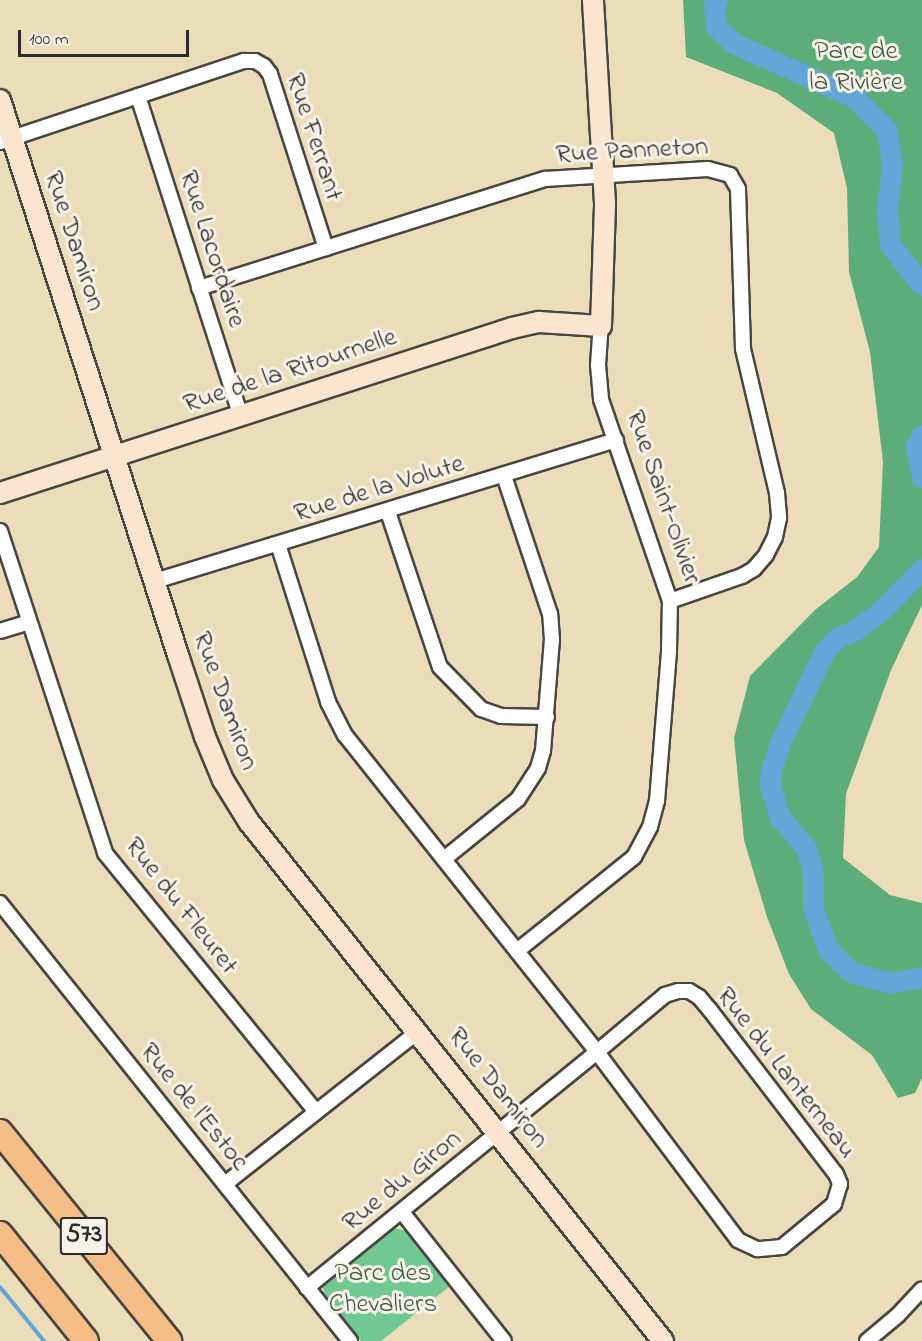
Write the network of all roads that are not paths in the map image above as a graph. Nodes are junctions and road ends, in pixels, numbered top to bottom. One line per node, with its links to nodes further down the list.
1 (593, 0): 5 (street, Rue Saint-Olivier)
2 (138, 96): 4 (street, Rue Ferrant); 6 (street, Rue Ferrant); 7 (street, Rue Lacordaire)
3 (0, 100): 4 (street, Rue Damiron)
4 (6, 140): 11 (street, Rue Damiron)
5 (604, 175): 6 (street, Rue Panneton); 8 (street, Rue Saint-Olivier); 18 (street, Rue Panneton)
6 (326, 248): 7 (street, Rue Panneton)
7 (199, 288): 9 (street, Rue Lacordaire)
8 (601, 326): 9 (street, Rue de la Ritournelle); 10 (street, Rue Saint-Olivier)
9 (241, 416): 11 (street, Rue de la Ritournelle)
10 (616, 440): 12 (street, Rue de la Volute); 18 (street, Rue Saint-Olivier)
11 (115, 456): 13 (street, Rue de la Ritournelle); 17 (street, Rue Damiron)
12 (504, 476): 14 (street, Rue de la Volute); 21 (street)
13 (0, 493)
14 (388, 512): 16 (street, Rue de la Volute); 21 (street)
15 (0, 531): 19 (street, Rue du Fleuret)
16 (278, 544): 17 (street, Rue de la Volute); 22 (street, Rue du Lanterneau)
17 (155, 581): 25 (street, Rue Damiron)
18 (670, 601): 24 (street, Rue Saint-Olivier)
19 (29, 622): 20 (street); 27 (street, Rue du Fleuret)
20 (0, 631)
21 (547, 717): 22 (street)
22 (444, 859): 24 (street, Rue du Lanterneau)
23 (0, 903): 30 (street, Rue de l'Estoc)
24 (517, 951): 26 (street, Rue du Lanterneau)
25 (419, 1031): 27 (street); 29 (street, Rue Damiron)
26 (597, 1052): 26 (street, Rue du Lanterneau); 29 (street, Rue du Lanterneau)
27 (316, 1112): 30 (street)
28 (0, 1132): 36 (highway, 573)
29 (499, 1132): 31 (street, Rue du Giron); 39 (street, Rue Damiron)
30 (225, 1184): 33 (street, Rue de l'Estoc)
31 (402, 1212): 33 (street, Rue du Giron); 38 (street)
32 (0, 1234): 35 (highway, 573)
33 (307, 1288): 37 (street, Rue de l'Estoc)
34 (922, 1289): 40 (street)
35 (86, 1341)
36 (169, 1341)
37 (350, 1341)
38 (504, 1341)
39 (663, 1341)
40 (867, 1341)

